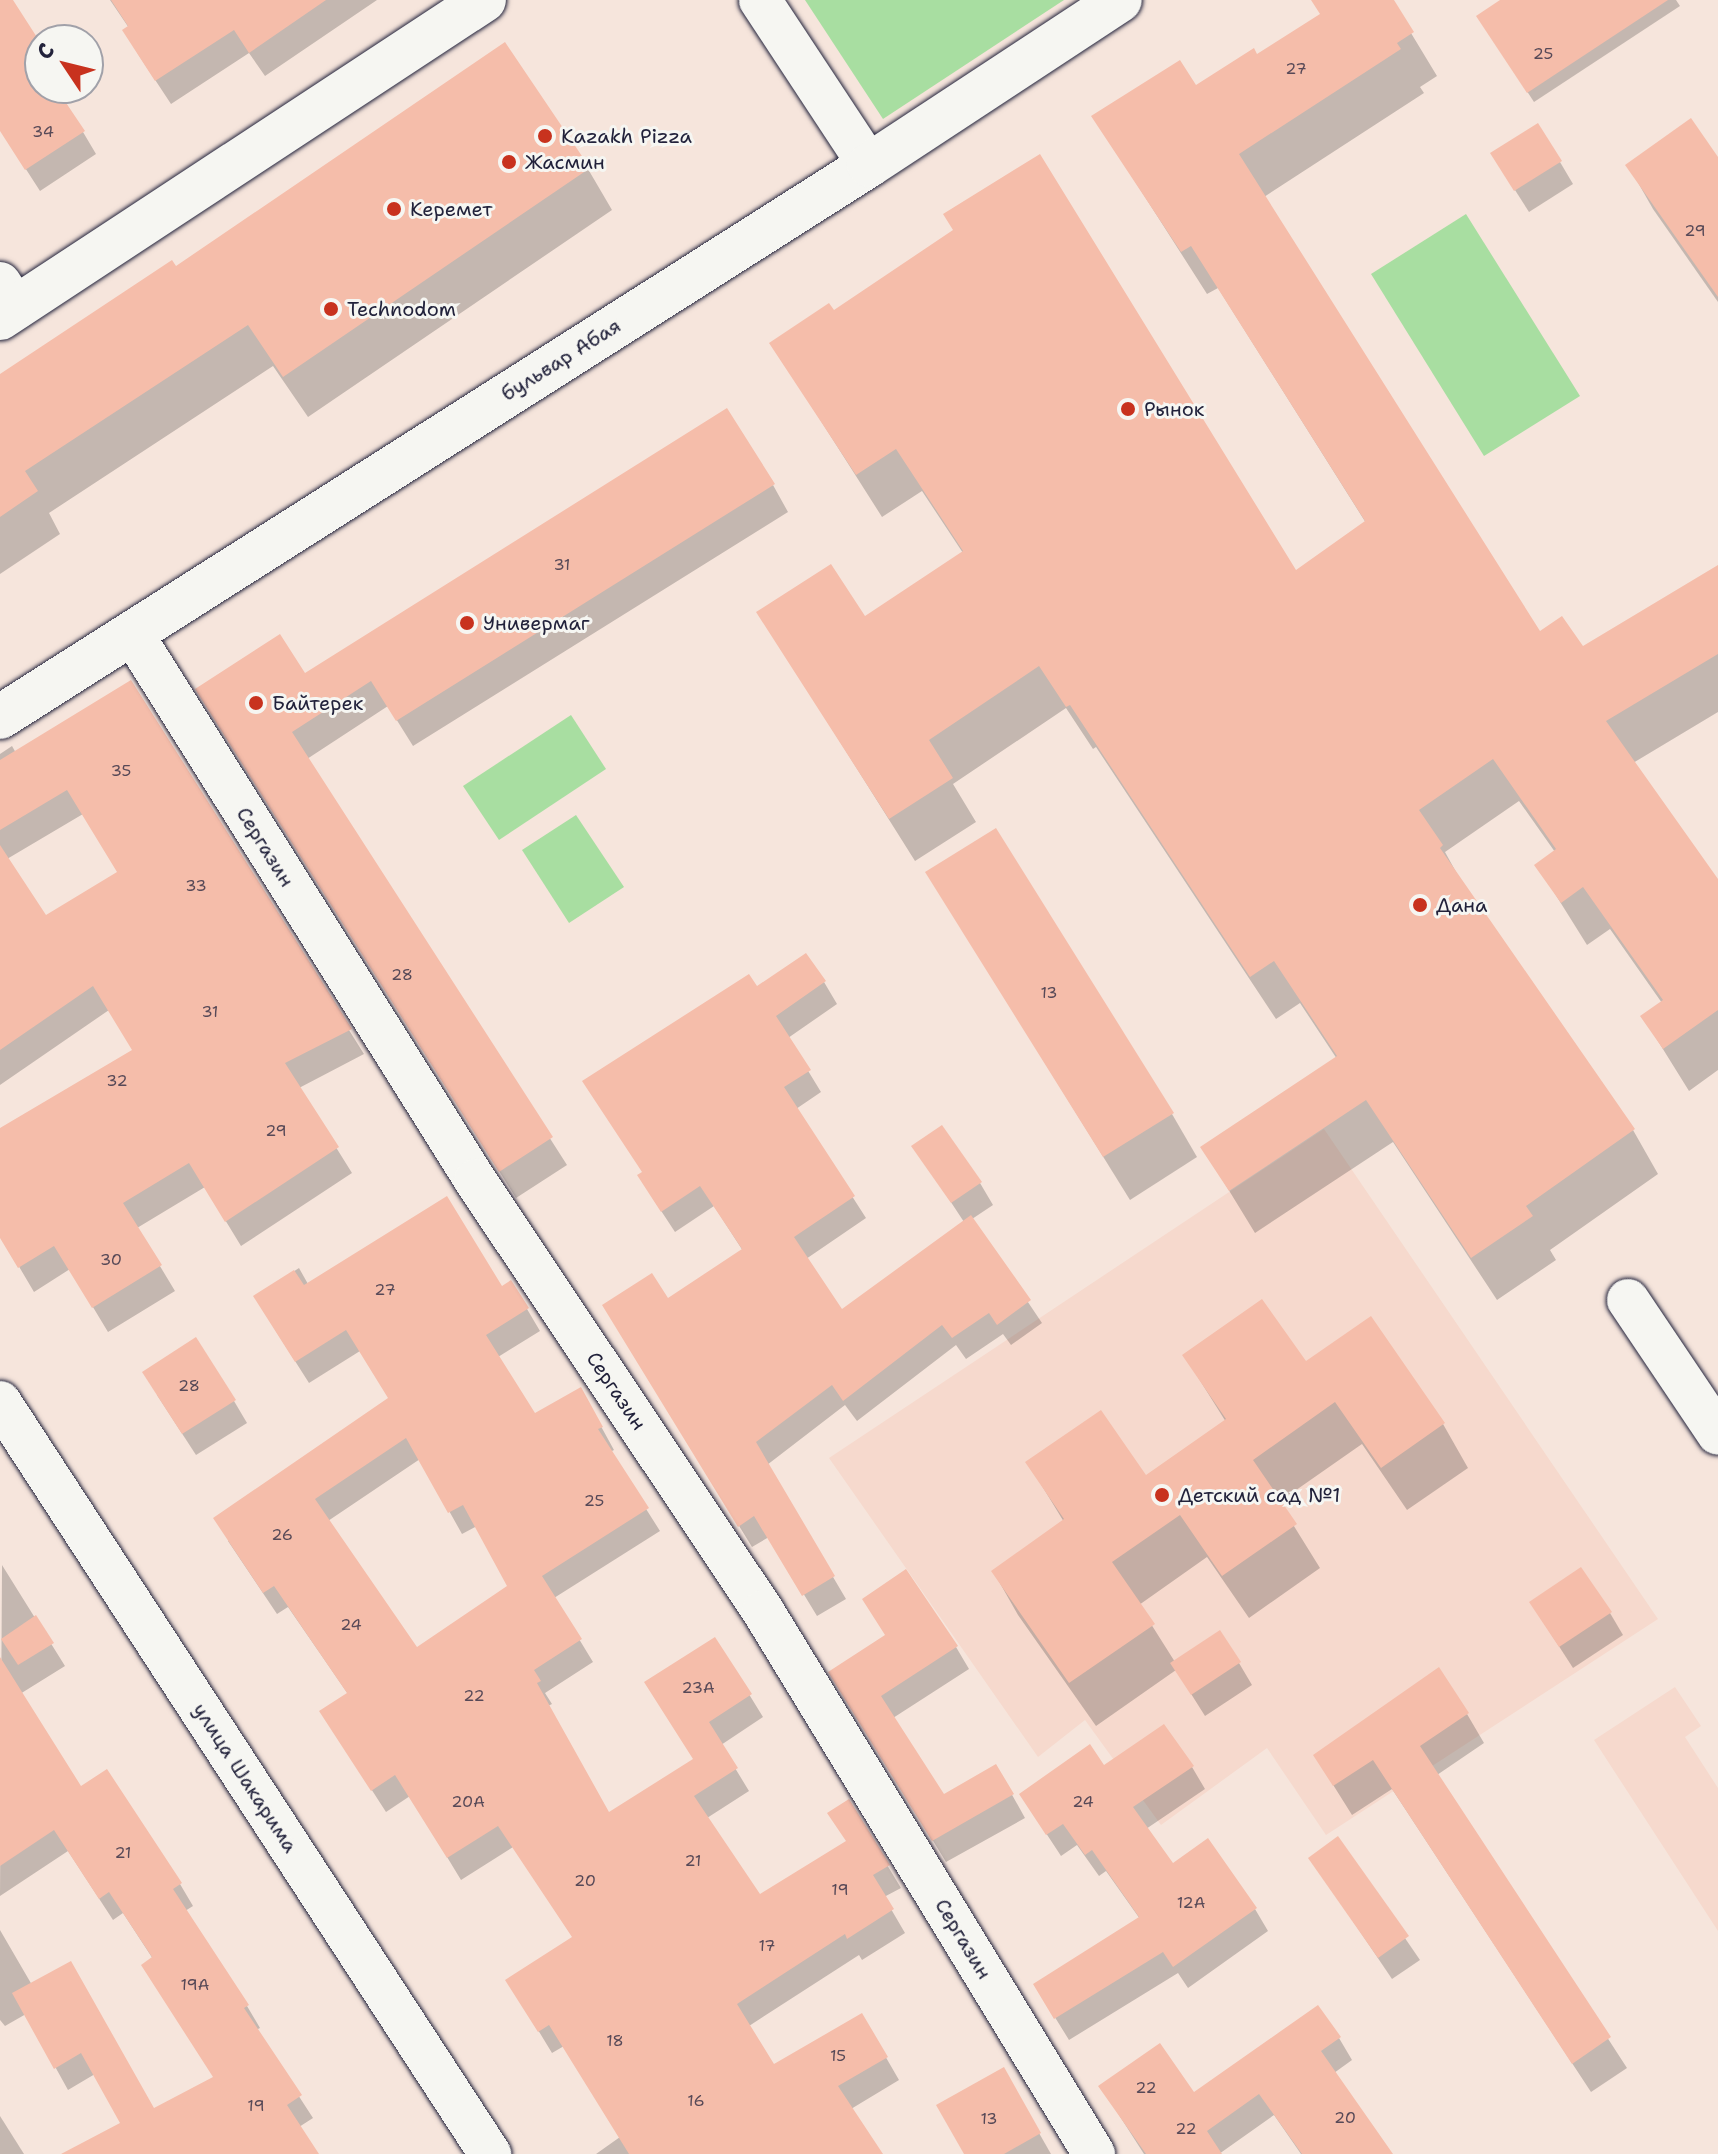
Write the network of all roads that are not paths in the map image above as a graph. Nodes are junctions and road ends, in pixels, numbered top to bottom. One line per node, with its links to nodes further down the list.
1 (484, 0): 5 (main road)
2 (760, 0): 4 (street)
3 (1120, 0): 4 (main road, бульвар Абая)
4 (869, 165): 6 (main road, бульвар Абая)
5 (5, 303)
6 (132, 633): 7 (main road, бульвар Абая); 12 (street, Сергазин)
7 (0, 717)
8 (1628, 1300): 10 (street)
9 (0, 1402): 11 (street, улица Шакарима)
10 (1718, 1434)
11 (490, 2154)
12 (1094, 2154)

